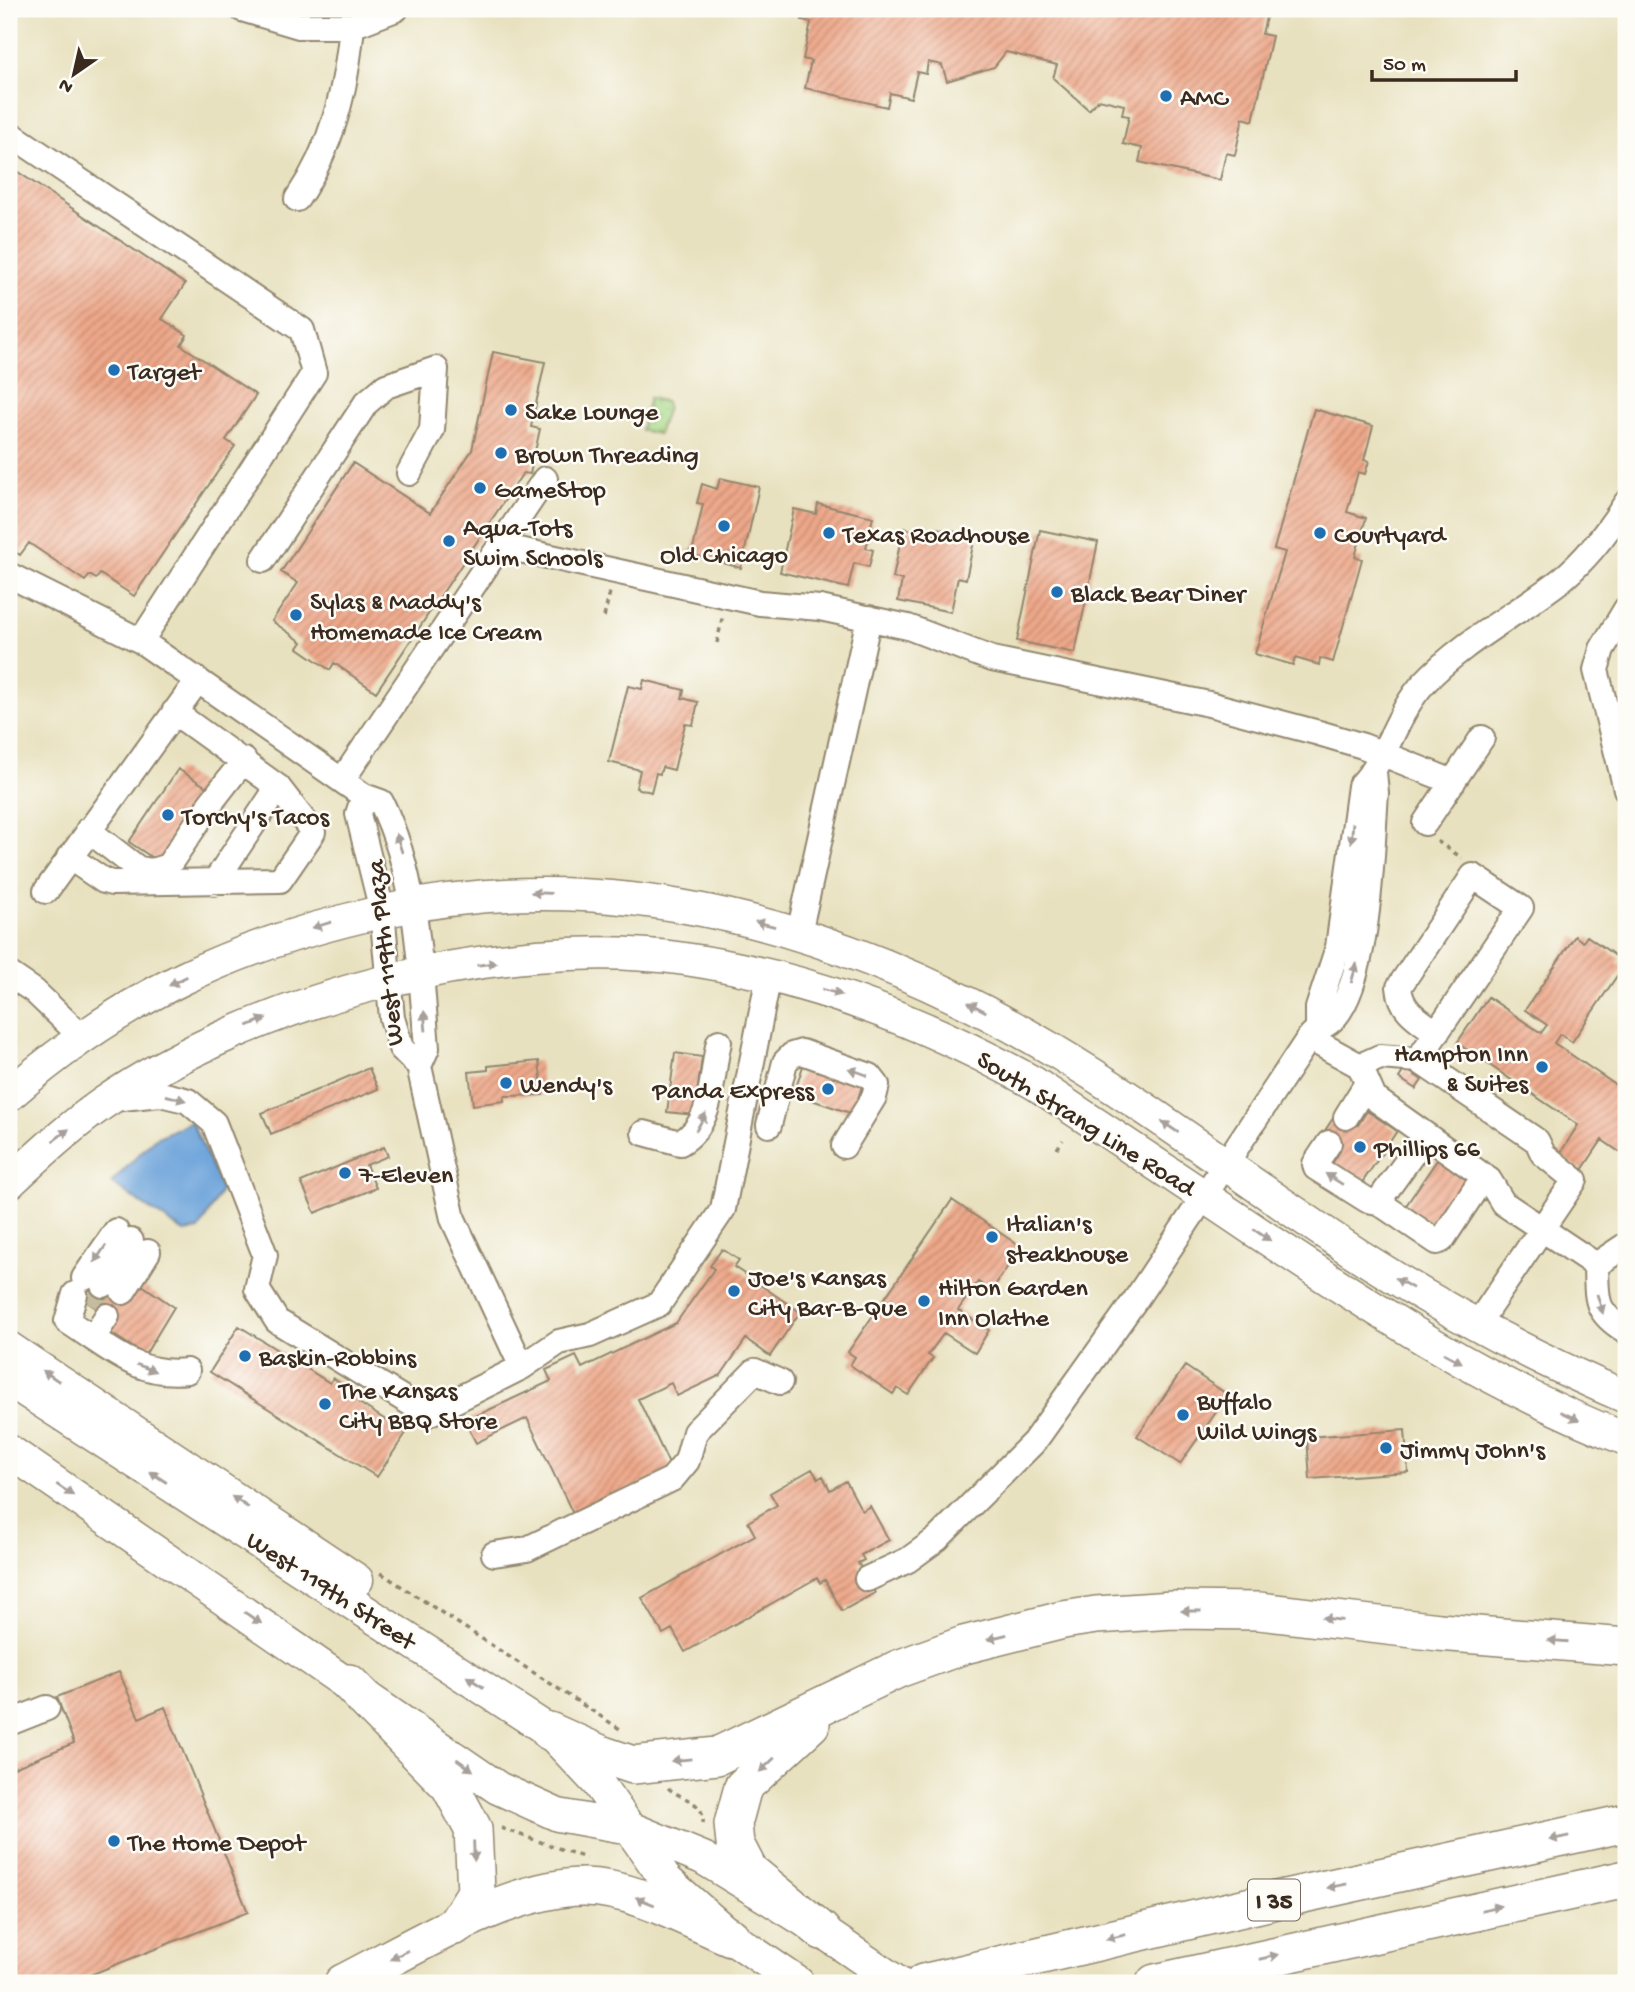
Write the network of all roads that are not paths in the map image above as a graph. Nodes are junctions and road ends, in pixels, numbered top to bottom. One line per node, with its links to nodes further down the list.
1 (242, 9): 3 (street)
2 (396, 9): 3 (street)
3 (352, 26): 5 (street)
4 (9, 133): 14 (street)
5 (297, 199)
6 (409, 473): 10 (street)
7 (545, 479): 9 (street)
8 (1626, 503): 19 (street)
9 (501, 547): 13 (street); 20 (street)
10 (263, 560)
11 (9, 575): 14 (street)
12 (1626, 609): 23 (street)
13 (869, 618): 19 (street); 30 (street)
14 (141, 641): 15 (street)
15 (198, 680): 16 (street); 20 (street)
16 (174, 712): 18 (street); 26 (street)
17 (1482, 738): 21 (street)
18 (244, 760): 22 (street); 26 (street)
19 (1378, 762): 21 (street); 35 (street)
20 (343, 779): 24 (street)
21 (1453, 782): 25 (street)
22 (278, 788): 27 (street); 27 (street)
23 (1626, 789)
24 (364, 796): 29 (street, West 119th Plaza); 29 (street, West 119th Plaza, one-way to 24)
25 (1426, 823)
26 (78, 844): 27 (street); 28 (street)
27 (214, 884)
28 (46, 891)
29 (397, 908): 30 (main road, South Strang Line Road, one-way to 29); 32 (street, West 119th Plaza); 34 (street, West 119th Plaza); 37 (main road, South Strang Line Road, one-way to 37)
30 (799, 933): 50 (main road, South Strang Line Road, one-way to 30)
31 (9, 974): 37 (street)
32 (420, 975): 33 (main road, South Strang Line Road, one-way to 33); 34 (main road, South Strang Line Road); 40 (street, West 119th Plaza, one-way to 32)
33 (769, 975): 53 (main road, South Strang Line Road, one-way to 53); 63 (street)
34 (388, 983): 40 (street, West 119th Plaza); 43 (main road, South Strang Line Road, one-way to 34)
35 (1313, 1033): 41 (street); 50 (street)
36 (1437, 1033): 36 (street); 39 (street)
37 (80, 1036): 42 (main road, South Strang Line Road)
38 (717, 1049): 46 (street, one-way to 38)
39 (1418, 1060): 41 (street); 55 (street)
40 (419, 1066): 63 (street, West 119th Plaza)
41 (1364, 1074): 44 (street); 47 (street)
42 (9, 1095)
43 (109, 1100): 52 (main road, South Strang Line Road, one-way to 43); 63 (street, one-way to 63)
44 (1346, 1117)
45 (769, 1125): 49 (street, one-way to 45)
46 (644, 1133)
47 (1426, 1135): 51 (street); 54 (street)
48 (1329, 1143): 54 (street, one-way to 48)
49 (844, 1146)
50 (1227, 1165): 53 (street); 59 (main road, South Strang Line Road, one-way to 50)
51 (1484, 1176): 54 (street); 55 (street)
52 (9, 1183)
53 (1205, 1197): 68 (main road, South Strang Line Road, one-way to 68); 71 (street)
54 (1378, 1202)
55 (1542, 1229): 57 (street); 59 (street)
56 (1626, 1245): 57 (street)
57 (1596, 1265): 60 (street, one-way to 60)
58 (97, 1295): 58 (street, one-way to 58); 61 (street); 61 (street)
59 (1476, 1326): 67 (main road, South Strang Line Road)
60 (1626, 1331)
61 (85, 1332): 64 (street, one-way to 64)
62 (9, 1348): 72 (main road, one-way to 62)
63 (522, 1367)
64 (187, 1371)
65 (9, 1380): 72 (main road, West 119th Street, one-way to 65)
66 (780, 1382): 70 (street)
67 (1626, 1397)
68 (1626, 1439)
69 (9, 1451): 74 (main road, one-way to 74)
70 (494, 1554)
71 (867, 1579)
72 (401, 1634): 78 (main road, West 119th Street, one-way to 72)
73 (1626, 1647): 75 (highway, one-way to 75)
74 (349, 1683): 80 (main road, one-way to 80); 82 (highway, one-way to 82)
75 (835, 1702): 78 (highway, one-way to 78); 83 (highway, one-way to 83)
76 (47, 1708): 77 (street)
77 (9, 1723)
78 (549, 1731): 80 (main road, West 119th Street)
79 (1626, 1823): 88 (highway, I 35, one-way to 88)
80 (630, 1828): 83 (main road); 84 (main road, West 119th Street)
81 (1626, 1879): 89 (highway, I 35, one-way to 81)
82 (455, 1926): 84 (highway, one-way to 82); 85 (highway, one-way to 85)
83 (822, 1931): 87 (main road)
84 (730, 1937): 86 (main road, West 119th Street)
85 (343, 1983)
86 (798, 1983)
87 (898, 1983)
88 (923, 1983)
89 (1155, 1983)

